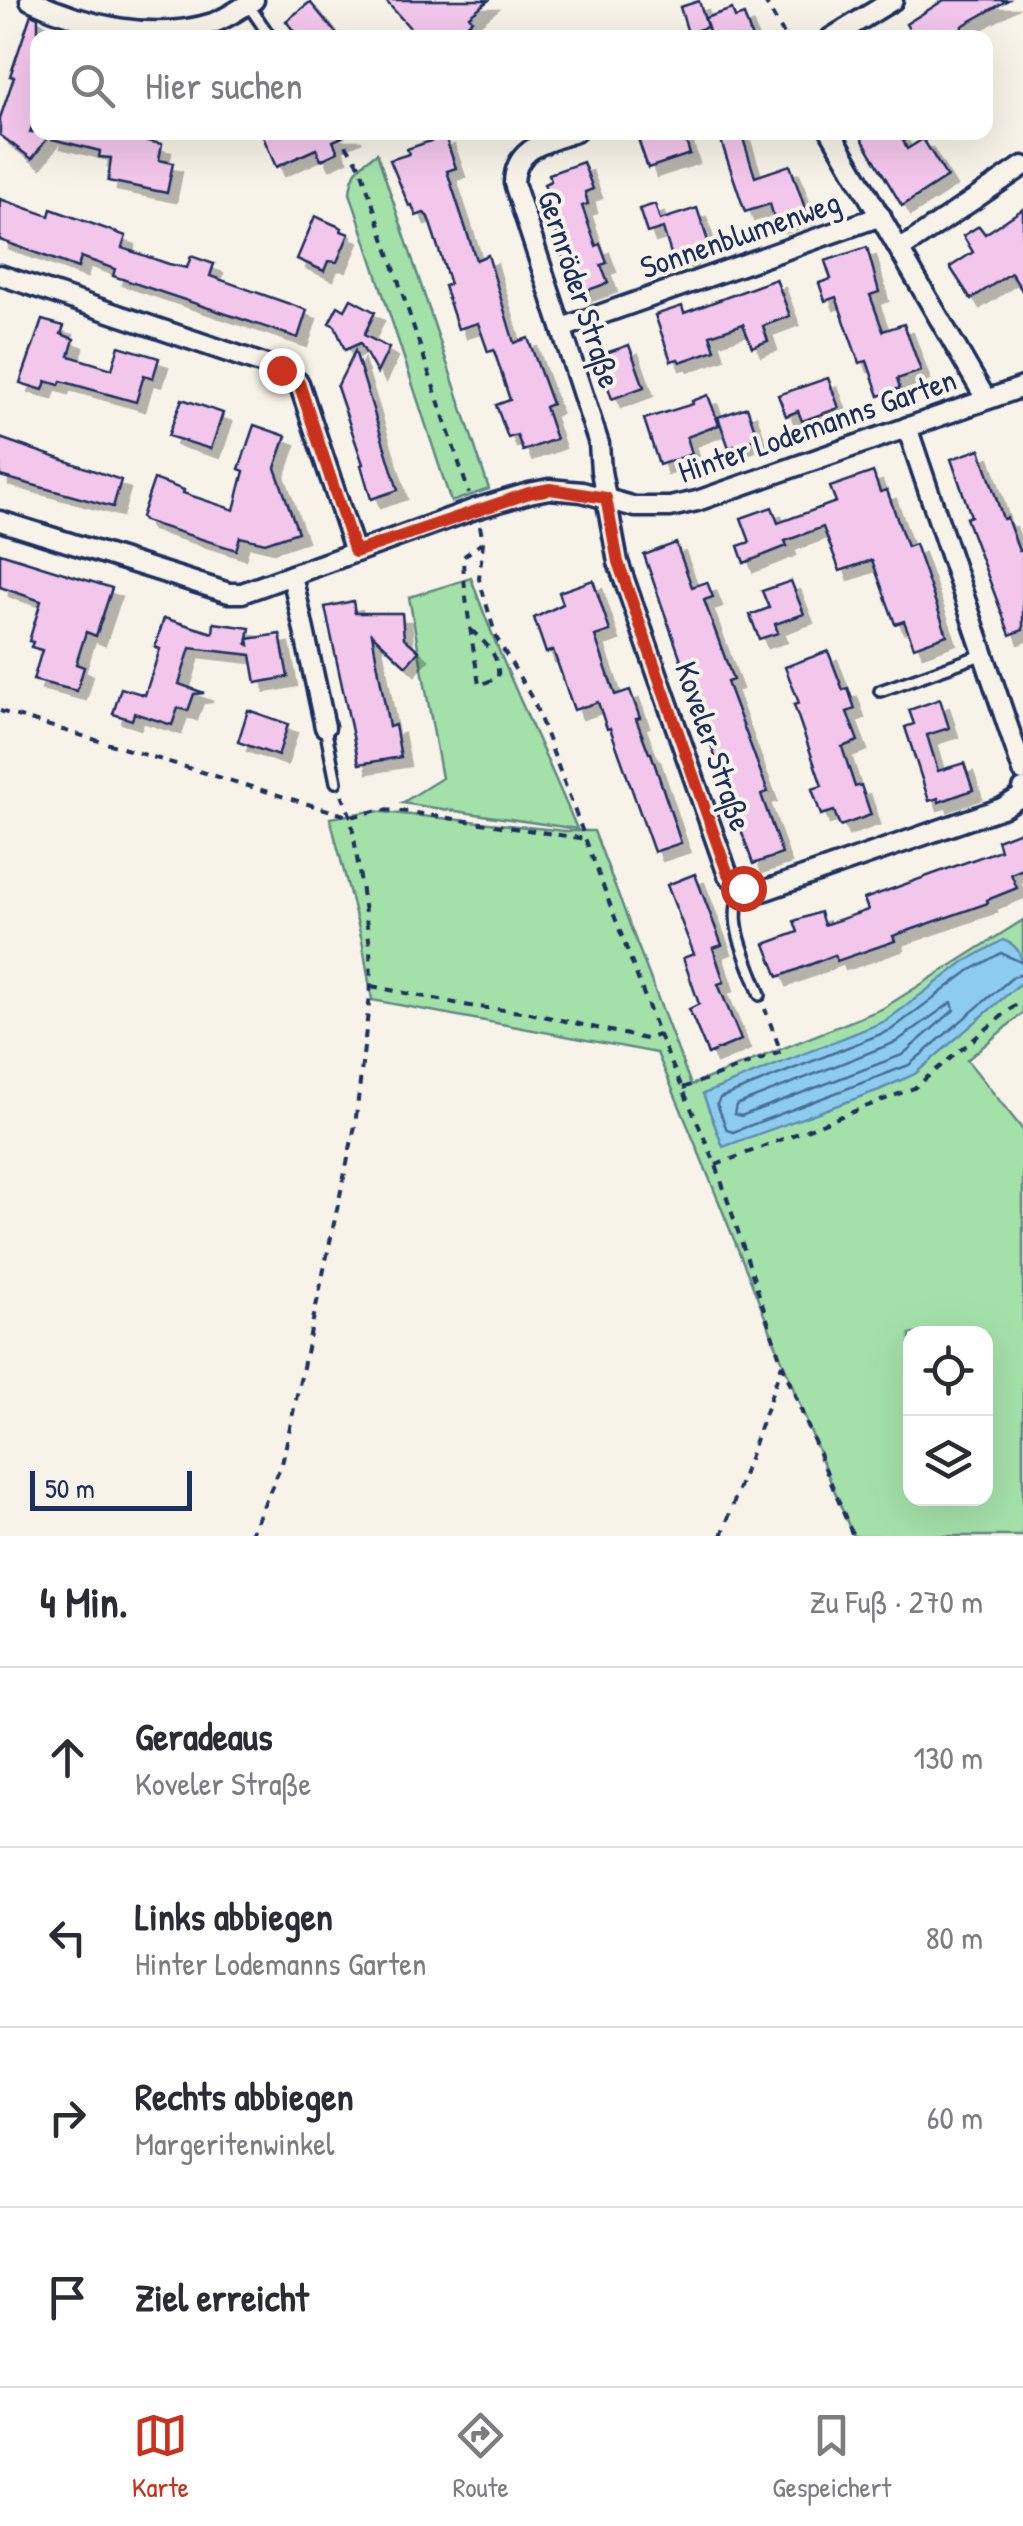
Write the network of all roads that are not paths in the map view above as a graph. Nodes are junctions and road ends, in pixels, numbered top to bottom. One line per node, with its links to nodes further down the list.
1 (30, 0): 4 (street)
2 (892, 0): 7 (street)
3 (249, 1): 5 (street); 6 (lane)
4 (113, 30)
5 (179, 30)
6 (266, 30)
7 (844, 30)
8 (556, 140): 14 (street, Gernröder Straße)
9 (836, 140): 11 (street)
10 (1023, 166): 12 (street)
11 (881, 216): 12 (street); 14 (street, Sonnenblumenweg)
12 (901, 249): 16 (street)
13 (0, 276): 20 (street)
14 (562, 328): 18 (street, Gernröder Straße)
15 (1023, 387): 16 (street, Hinter Lodemanns Garten)
16 (986, 399): 17 (street, Hinter Lodemanns Garten)
17 (907, 427): 18 (street, Hinter Lodemanns Garten); 22 (street)
18 (606, 498): 20 (street, Hinter Lodemanns Garten); 28 (street, Koveler Straße)
19 (0, 520): 21 (street, Hinter Lodemanns Garten)
20 (355, 552): 21 (street, Hinter Lodemanns Garten)
21 (292, 574): 24 (street)
22 (984, 654): 23 (lane); 25 (street)
23 (880, 690)
24 (324, 727): 26 (lane)
25 (1023, 771)
26 (336, 782)
27 (1023, 794): 28 (street)
28 (743, 888): 29 (lane)
29 (760, 995)

